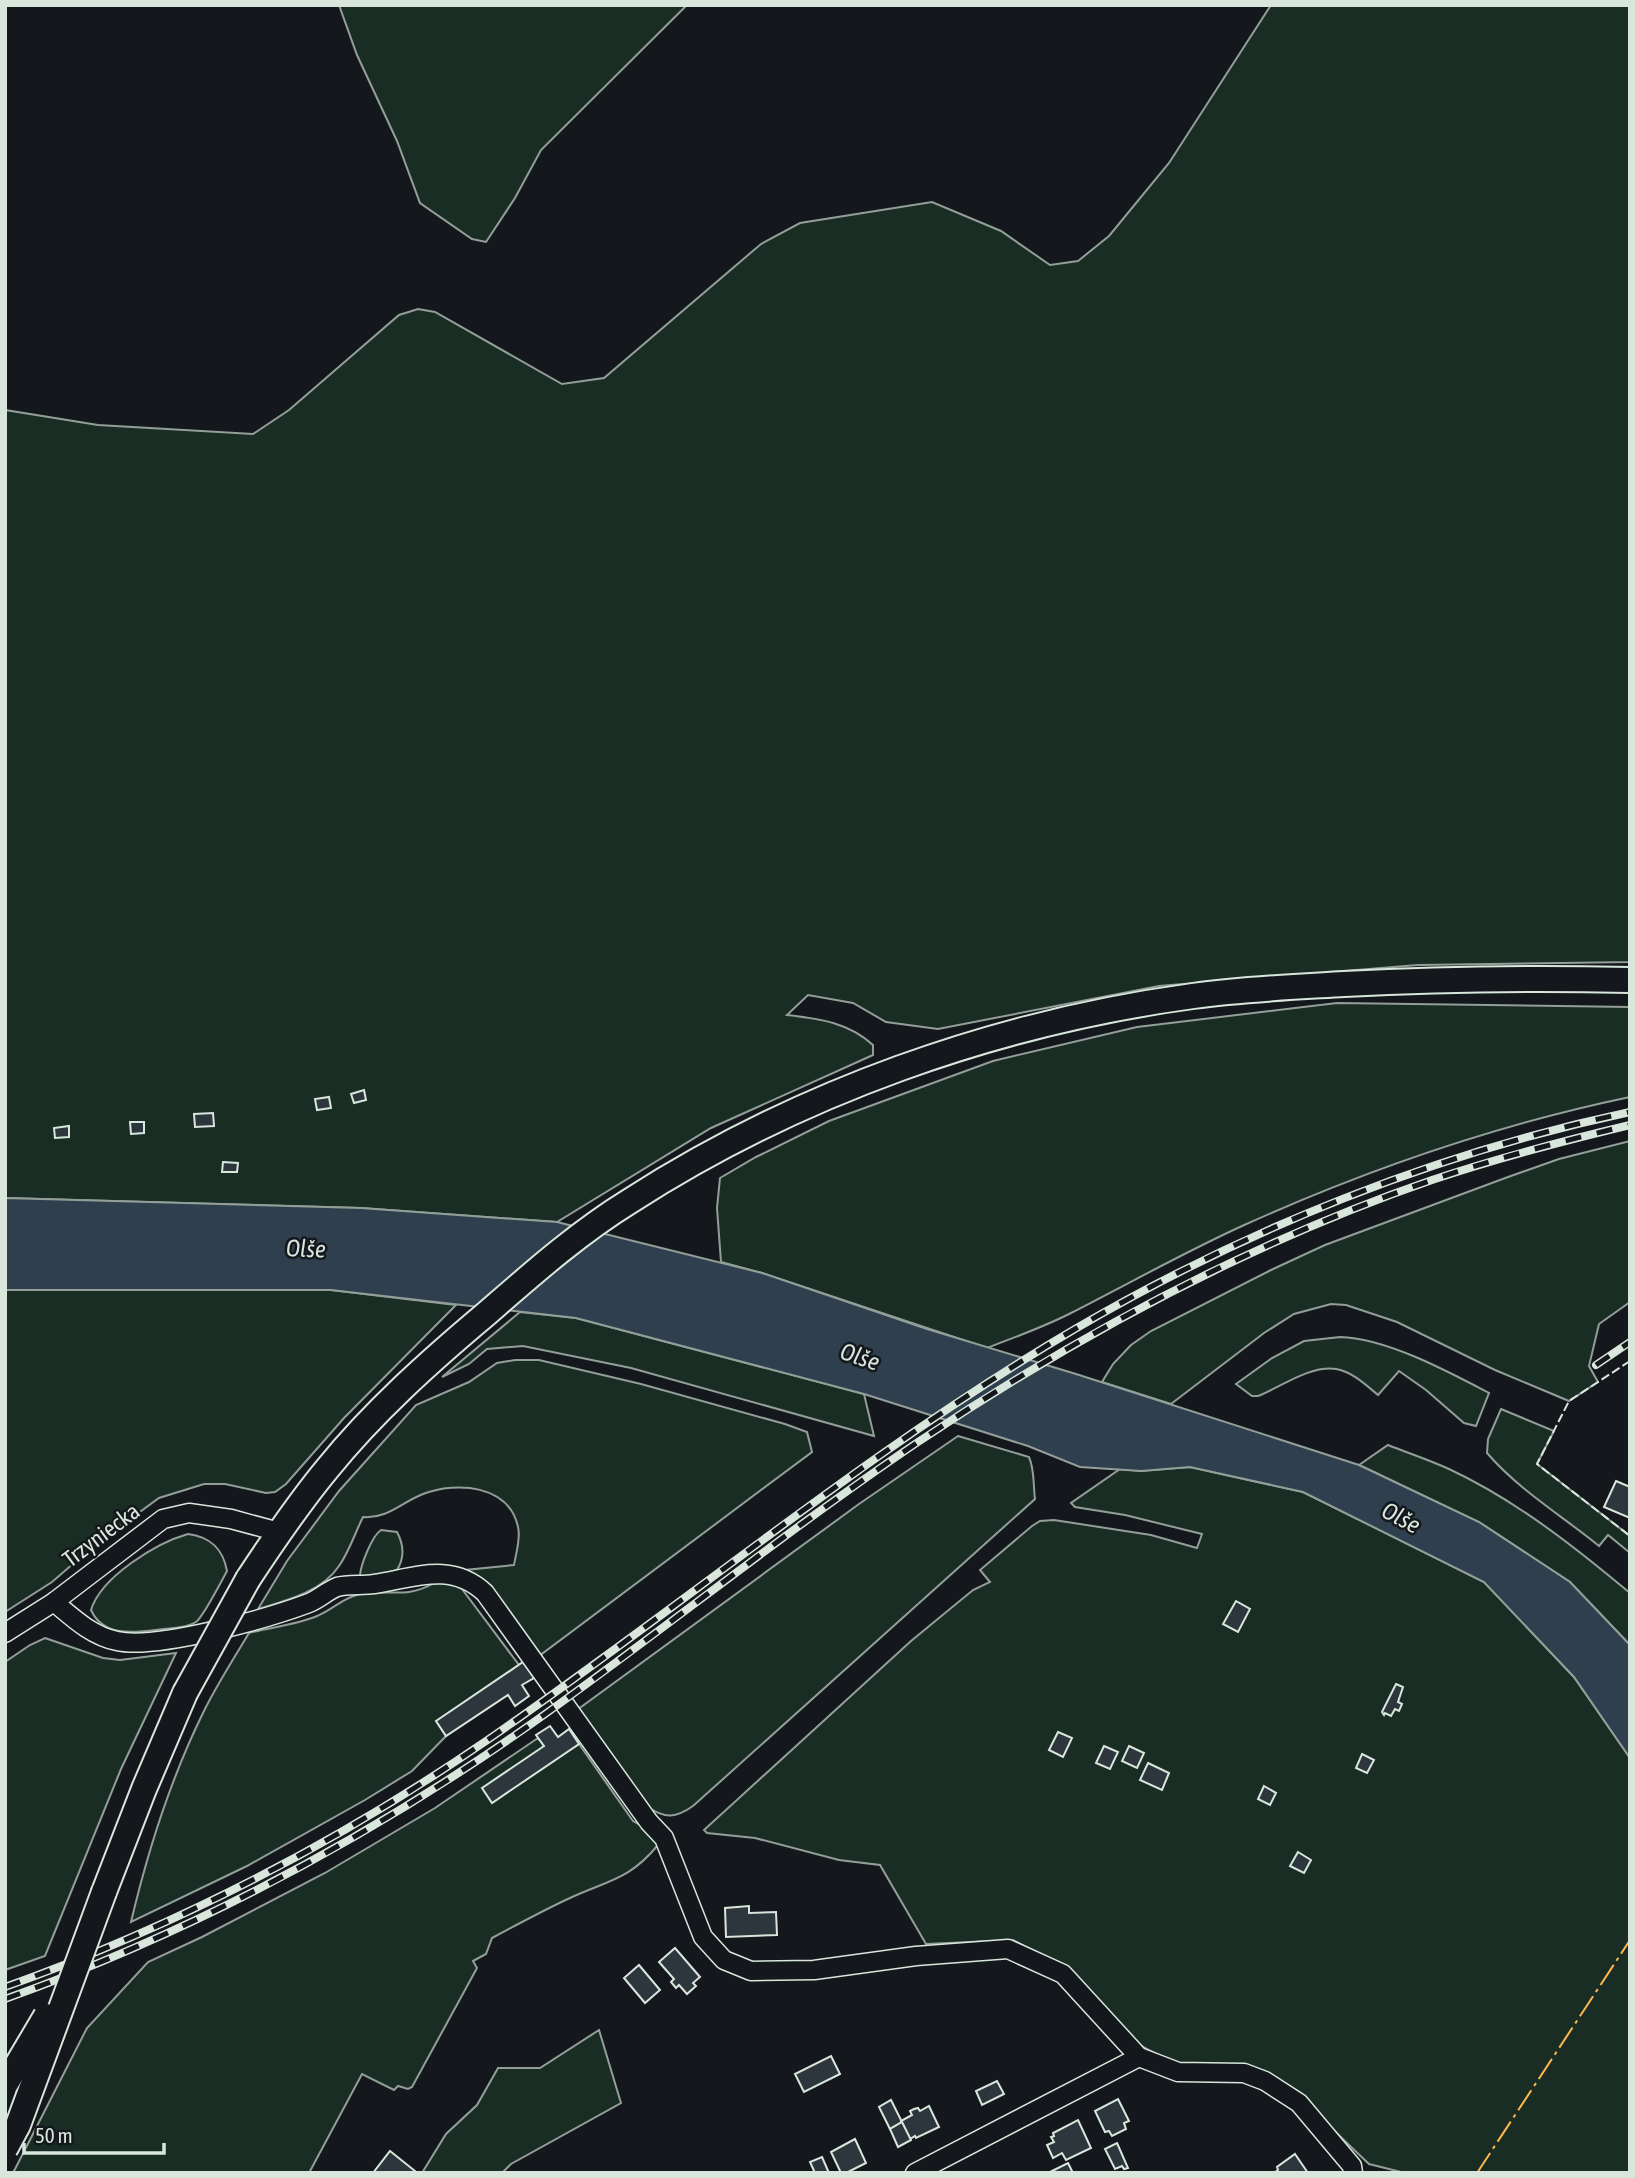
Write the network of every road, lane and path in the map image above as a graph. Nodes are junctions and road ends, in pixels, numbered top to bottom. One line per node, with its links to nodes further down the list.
1 (1630, 980): 2 (main road)
2 (279, 1532): 3 (street, Trzyniecka); 5 (main road, bridge)
3 (54, 1602): 4 (street, Trzyniecka); 6 (street)
4 (5, 1633)
5 (78, 1961): 7 (main road, bridge); 8 (main road, bridge); 9 (main road, bridge)
6 (1139, 2057): 10 (street); 11 (street)
7 (5, 2085)
8 (5, 2115)
9 (5, 2149)
10 (915, 2173)
11 (1353, 2173)

